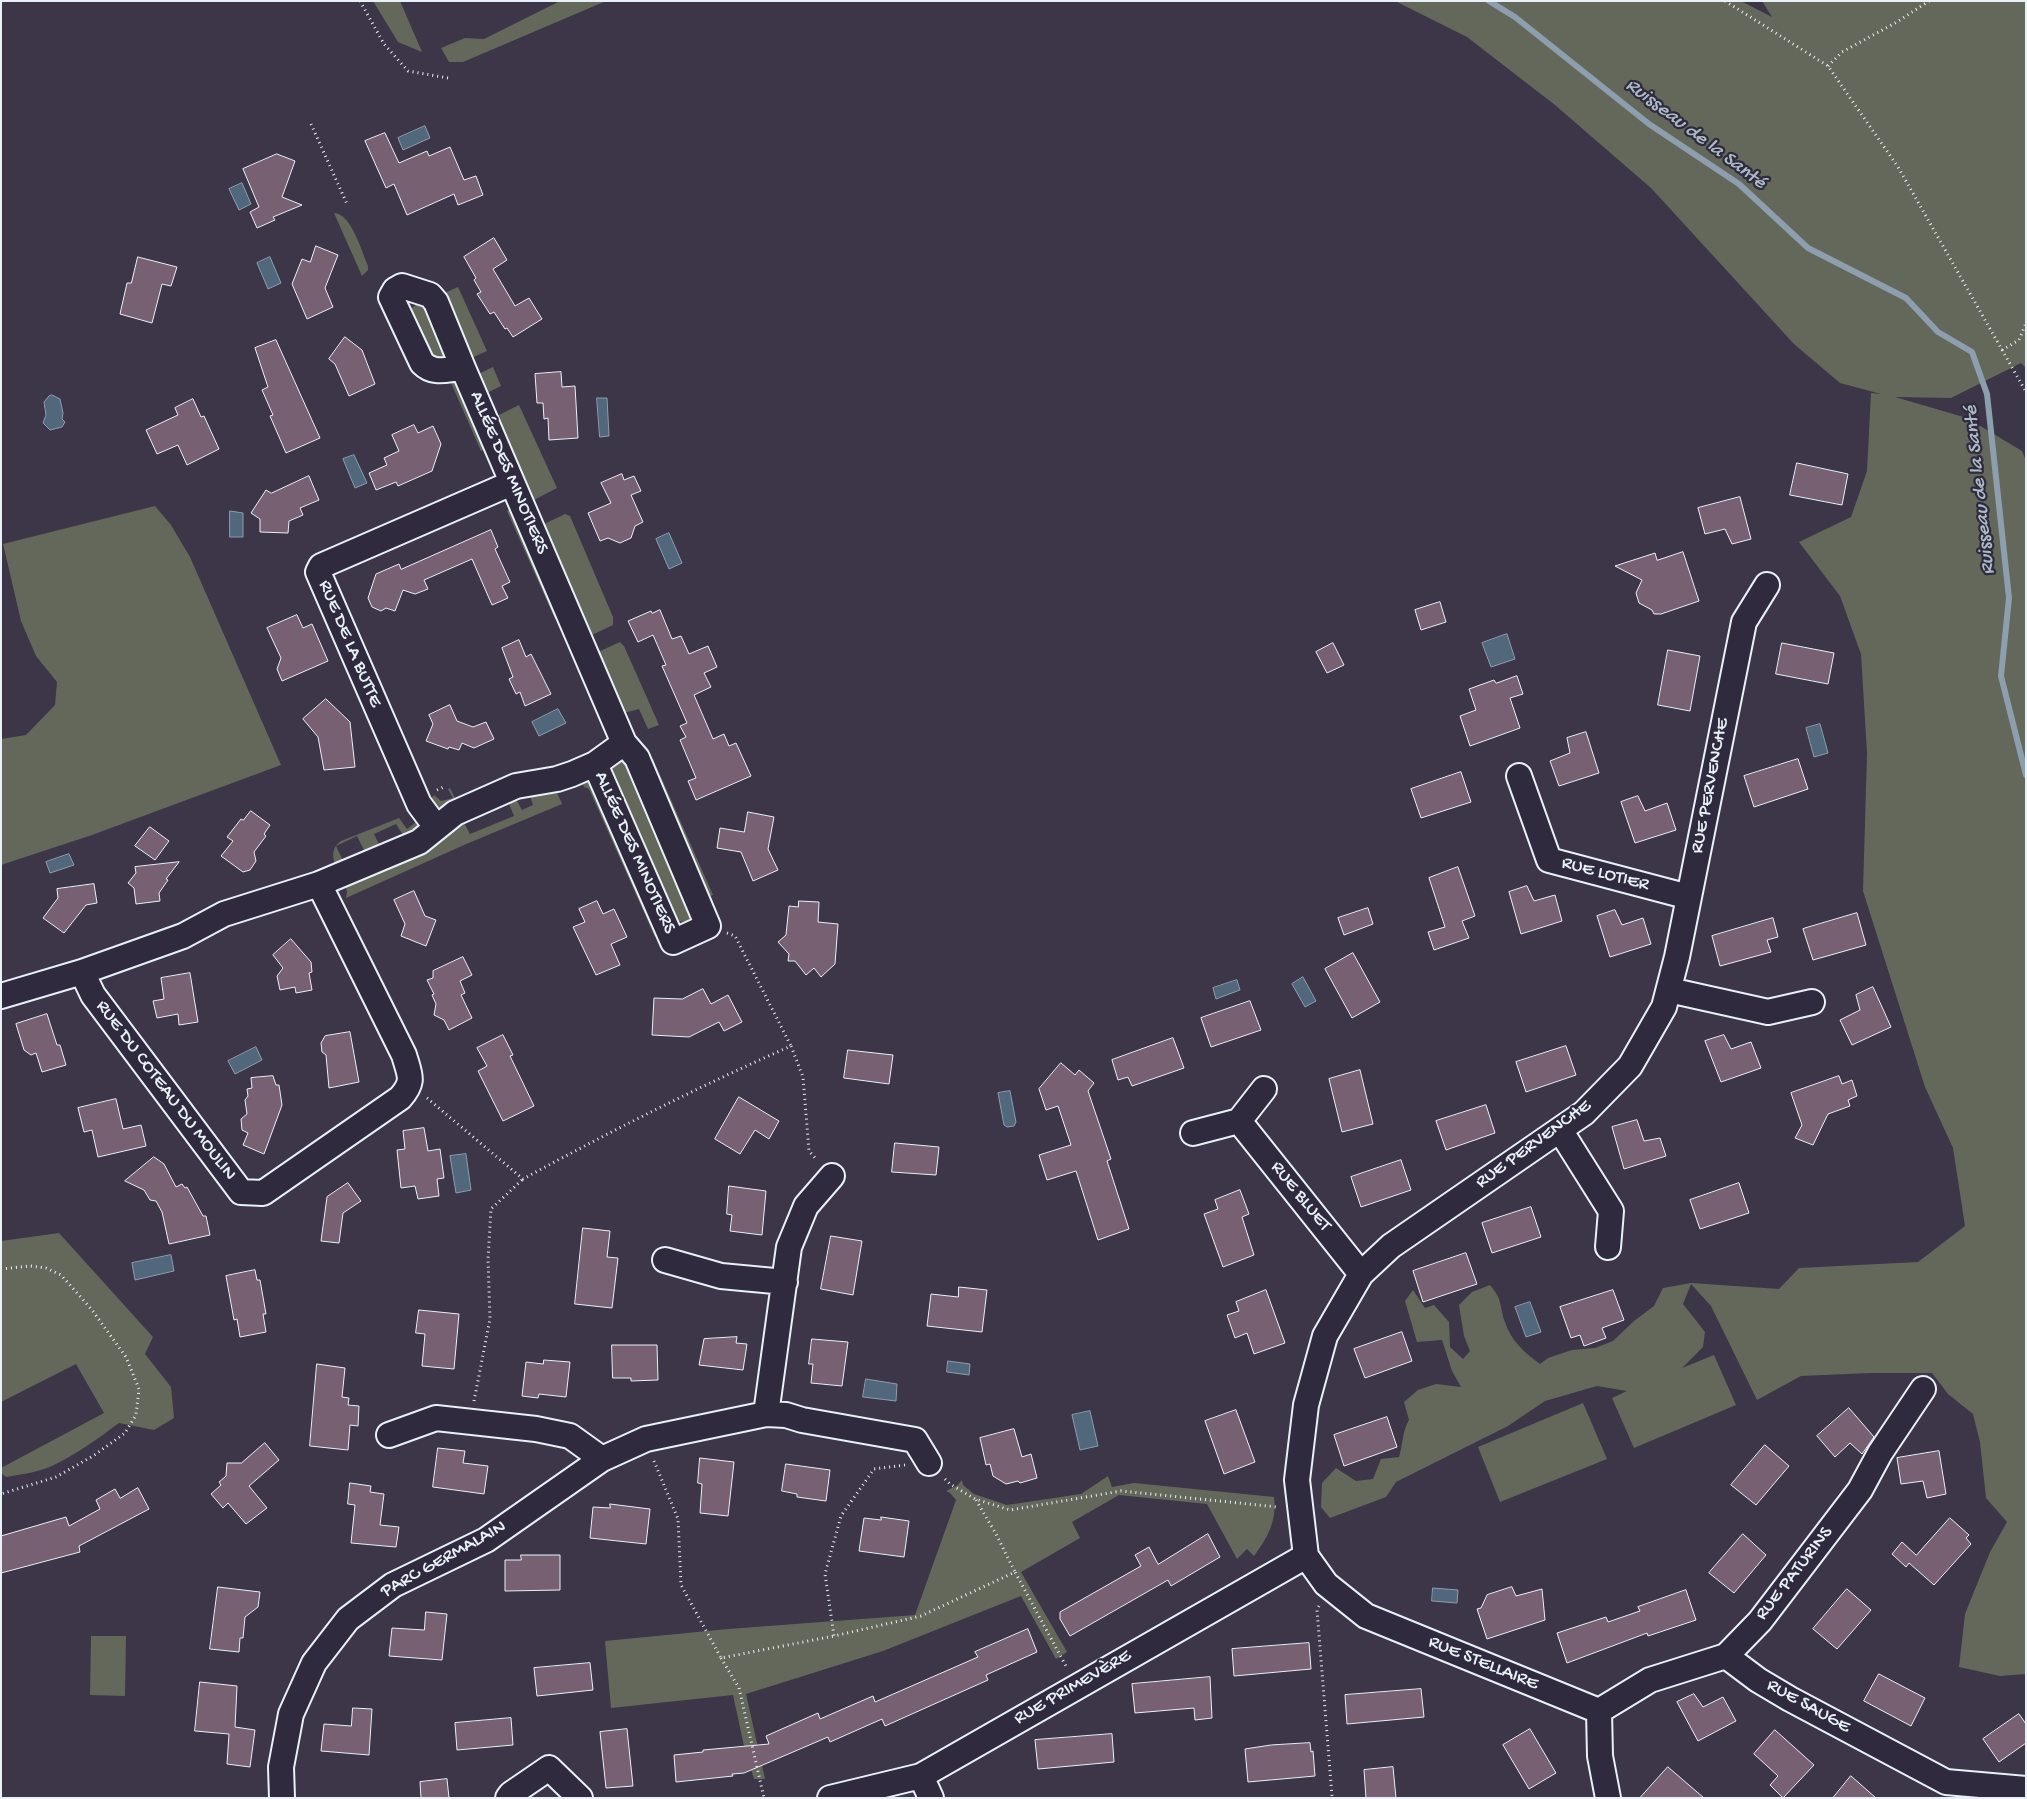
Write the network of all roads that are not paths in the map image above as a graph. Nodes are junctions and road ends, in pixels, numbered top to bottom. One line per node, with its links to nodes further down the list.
1 (462, 368): 2 (street, ALLÉE DES MINOTIERS)
2 (512, 483): 4 (street, ALLÉE DES MINOTIERS); 7 (street, RUE DE LA BUTTE)
3 (1767, 585): 9 (street, RUE PERVENCHE)
4 (624, 743): 5 (street, ALLÉE DES MINOTIERS); 5 (street, ALLÉE DES MINOTIERS)
5 (595, 764): 7 (street, ALLÉE DES MINOTIERS)
6 (1519, 776): 9 (street, RUE LOTIER)
7 (436, 827): 8 (street, ALLÉE DES MINOTIERS)
8 (319, 884): 10 (street); 10 (street, RUE DU COTEAU DU MOULIN)
9 (1689, 897): 11 (street, RUE PERVENCHE)
10 (82, 972): 12 (street)
11 (1669, 990): 13 (street); 16 (street, RUE PERVENCHE)
12 (1, 996)
13 (1812, 1002)
14 (1264, 1089): 15 (street)
15 (1239, 1121): 17 (street); 21 (street, RUE BLUET)
16 (1560, 1130): 19 (street); 21 (street, RUE PERVENCHE)
17 (1194, 1133)
18 (832, 1176): 22 (street)
19 (1608, 1247)
20 (665, 1260): 22 (street)
21 (1361, 1274): 28 (street, RUE PERVENCHE)
22 (785, 1282): 24 (street)
23 (1923, 1389): 29 (street, RUE PATURINS)
24 (766, 1414): 26 (street, PARC GERMALAIN); 27 (street, PARC GERMALAIN)
25 (389, 1435): 26 (street)
26 (602, 1459): 34 (street, PARC GERMALAIN)
27 (929, 1463)
28 (1306, 1556): 30 (street, RUE STELLAIRE); 31 (street, RUE PRIMEVÈRE)
29 (1726, 1656): 30 (street); 32 (street, RUE SAUGE)
30 (1599, 1711): 38 (street)
31 (921, 1776): 36 (street, RUE PRIMEVÈRE); 37 (street)
32 (2026, 1788)
33 (509, 1796): 35 (street)
34 (282, 1798)
35 (580, 1798)
36 (830, 1798)
37 (931, 1798)
38 (1608, 1798)

